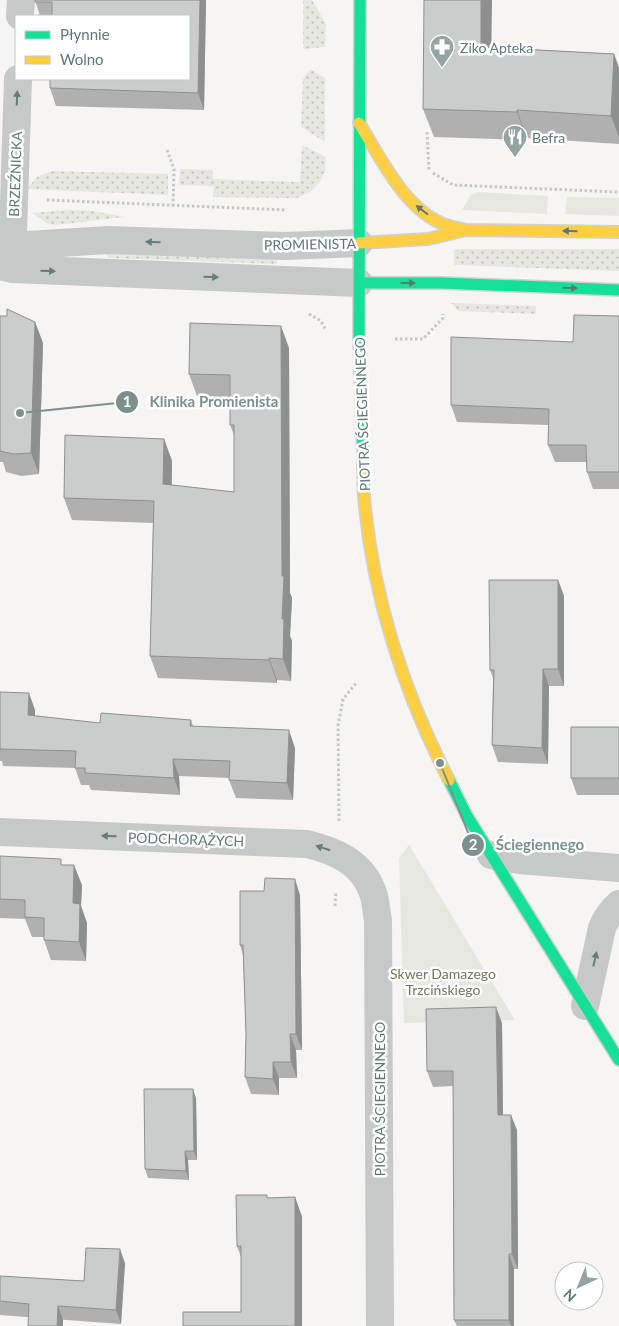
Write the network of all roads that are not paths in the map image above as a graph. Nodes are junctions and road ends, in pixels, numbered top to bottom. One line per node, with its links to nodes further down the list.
1 (21, 0): 3 (street)
2 (360, 0): 5 (street, PIOTRA ŚCIEGIENNEGO)
3 (20, 15)
4 (18, 80): 9 (street, BRZEŹNICKA, one-way to 4)
5 (359, 123): 6 (street, one-way to 5); 8 (street, PIOTRA ŚCIEGIENNEGO)
6 (466, 230): 7 (street, PROMIENISTA, one-way to 6); 8 (street, PROMIENISTA)
7 (619, 232)
8 (359, 243): 9 (street, PROMIENISTA, one-way to 9); 10 (street, PIOTRA ŚCIEGIENNEGO)
9 (6, 258): 10 (street, one-way to 10)
10 (359, 284): 11 (street, one-way to 11); 13 (street, PIOTRA ŚCIEGIENNEGO)
11 (619, 290)
12 (0, 832): 15 (street, PODCHORĄŻYCH, one-way to 12)
13 (491, 855): 14 (street); 17 (street, PIOTRA ŚCIEGIENNEGO)
14 (619, 868)
15 (364, 874): 19 (street, PIOTRA ŚCIEGIENNEGO)
16 (619, 904): 17 (street, one-way to 16)
17 (585, 1006): 18 (street, PIOTRA ŚCIEGIENNEGO)
18 (619, 1060)
19 (380, 1326)

